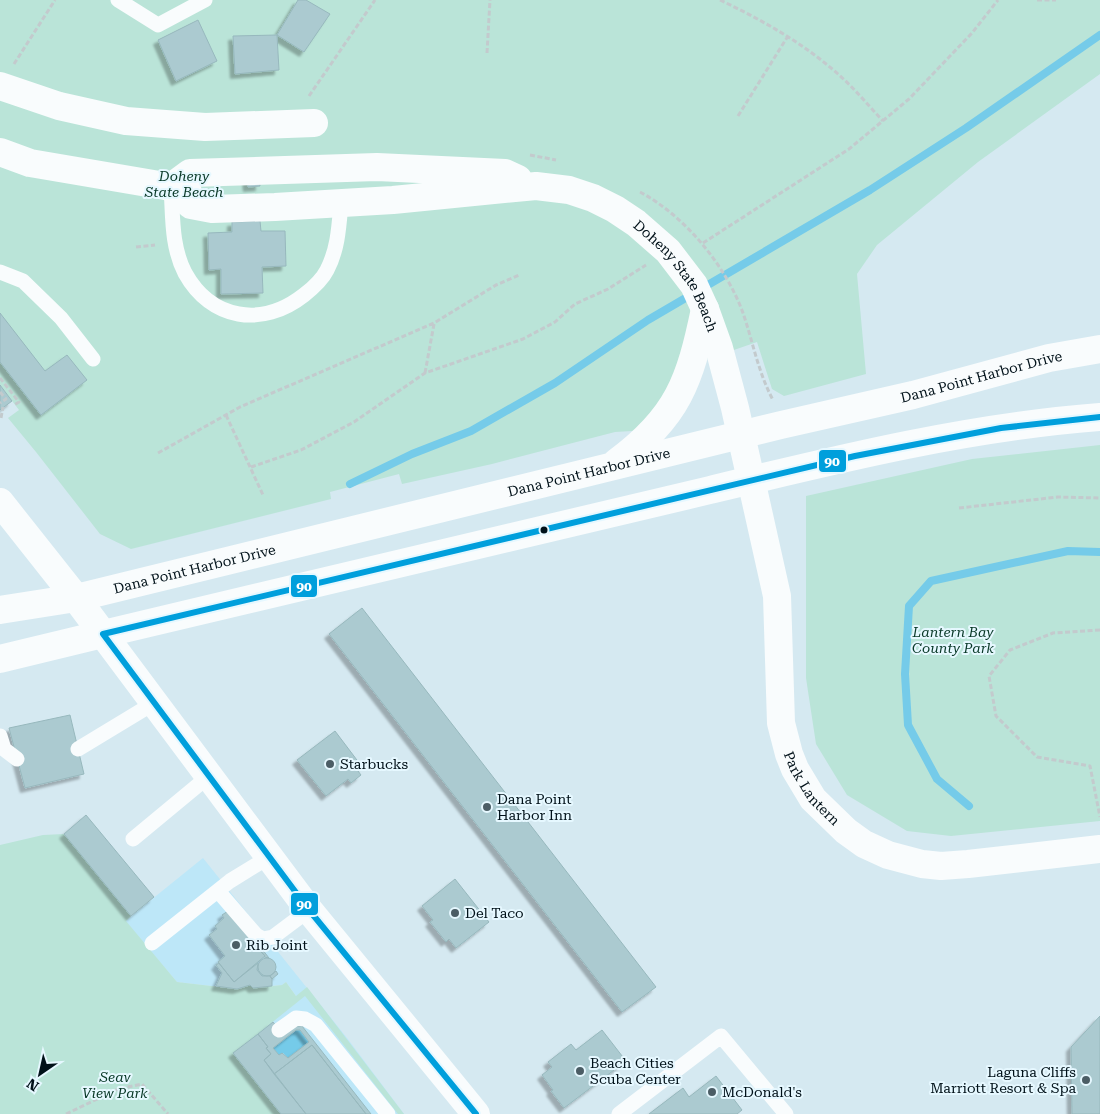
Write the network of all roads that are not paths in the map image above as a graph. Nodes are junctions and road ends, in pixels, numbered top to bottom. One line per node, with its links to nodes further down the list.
1 (118, 0): 2 (lane)
2 (205, 0)
3 (5, 78): 4 (main road)
4 (310, 111)
5 (0, 152): 8 (main road)
6 (505, 173): 7 (main road, Doheny State Beach); 8 (main road, Doheny State Beach); 9 (main road)
7 (536, 186): 9 (main road, Doheny State Beach); 11 (main road, Doheny State Beach)
8 (171, 187): 9 (main road); 9 (lane)
9 (341, 196)
10 (0, 272): 13 (lane)
11 (705, 309): 15 (main road, Doheny State Beach); 16 (main road)
12 (1100, 349): 15 (main road, Dana Point Harbor Drive)
13 (93, 359)
14 (1100, 417): 17 (main road)
15 (741, 435): 16 (main road, Dana Point Harbor Drive); 17 (main road, Doheny State Beach)
16 (610, 467): 19 (main road, Dana Point Harbor Drive)
17 (751, 480): 21 (main road); 29 (main road, Park Lantern)
18 (0, 502): 19 (main road)
19 (76, 598): 20 (main road, Dana Point Harbor Drive); 21 (main road)
20 (0, 610)
21 (103, 634): 22 (main road); 23 (main road)
22 (0, 659)
23 (154, 703): 25 (lane); 27 (main road)
24 (0, 736): 26 (lane)
25 (78, 749)
26 (17, 759)
27 (209, 776): 28 (lane); 30 (main road)
28 (133, 839)
29 (1100, 850)
30 (269, 857): 31 (lane); 32 (main road)
31 (218, 891): 32 (lane); 33 (lane)
32 (308, 910): 36 (main road)
33 (152, 944)
34 (279, 1030): 35 (lane)
35 (388, 1114)
36 (476, 1114)
37 (619, 1114): 38 (lane)
38 (786, 1114)

